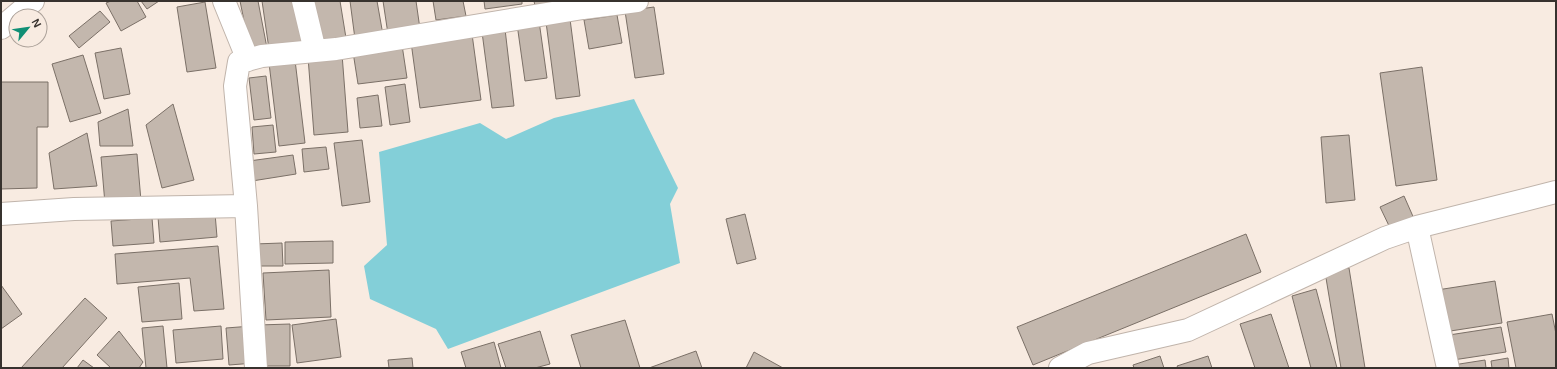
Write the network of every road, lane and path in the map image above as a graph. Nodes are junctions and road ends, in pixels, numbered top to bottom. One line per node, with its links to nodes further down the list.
1 (32, 1): 6 (street)
2 (224, 1): 8 (street)
3 (303, 1): 7 (street)
4 (637, 1): 5 (street)
5 (583, 5): 7 (street)
6 (1, 28)
7 (316, 51): 8 (street)
8 (248, 60): 10 (street)
9 (1556, 192): 12 (street)
10 (246, 206): 11 (street); 13 (street)
11 (1, 214)
12 (1417, 227): 14 (street); 15 (street)
13 (256, 368)
14 (1060, 368)
15 (1448, 368)

